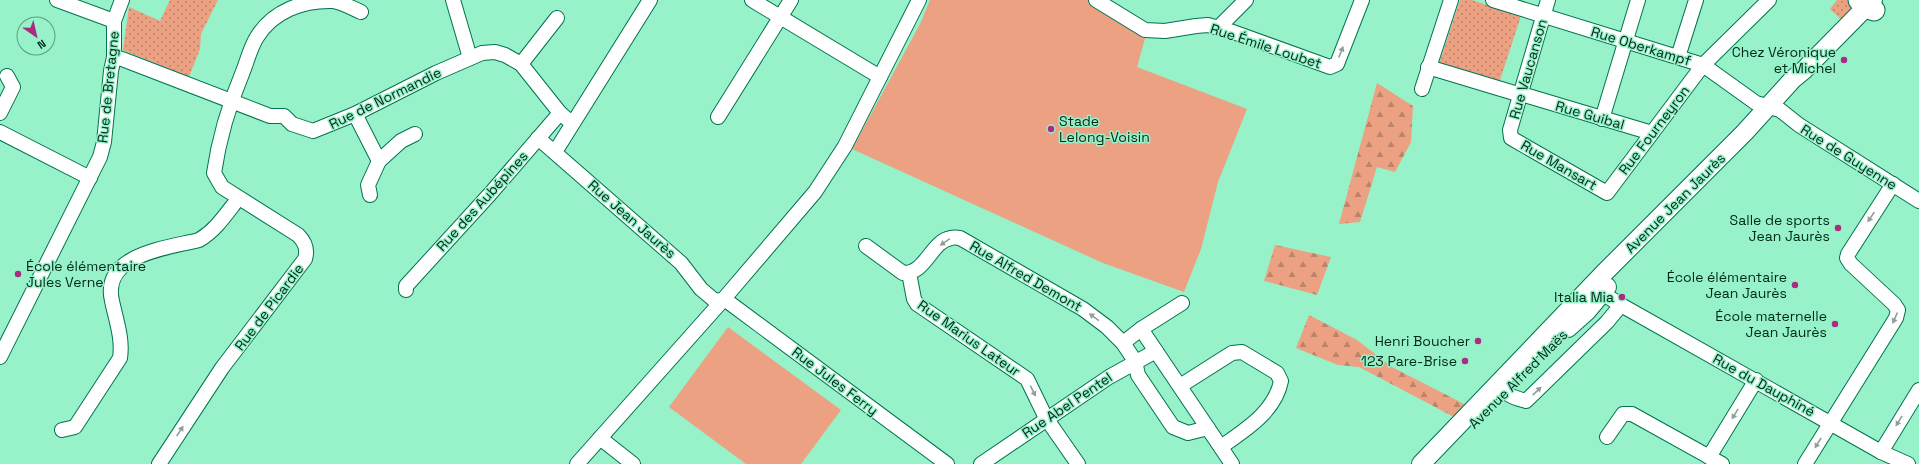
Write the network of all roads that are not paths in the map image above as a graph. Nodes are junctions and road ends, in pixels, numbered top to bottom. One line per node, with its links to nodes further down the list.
1 (57, 0): 23 (street)
2 (122, 0): 23 (street, Rue de Bretagne)
3 (453, 0): 29 (street)
4 (650, 0): 44 (street)
5 (752, 0): 20 (street)
6 (791, 0): 20 (street)
7 (919, 0): 34 (street)
8 (1096, 0): 17 (street)
9 (1246, 0): 21 (street)
10 (1362, 0): 25 (street, Rue Émile Loubet, one-way to 10)
11 (1451, 0): 32 (street)
12 (1493, 0): 18 (street, Rue Oberkampf)
13 (1638, 0): 26 (street)
14 (1696, 0): 27 (street)
15 (1769, 0): 31 (street, Rue Fourneyron)
16 (1871, 3): 38 (main road, Avenue Jean Jaurès)
17 (1117, 5): 24 (street, Rue Émile Loubet)
18 (1545, 9): 26 (street, Rue Oberkampf); 36 (street, Rue Vaucanson)
19 (361, 12): 37 (street, Rue de Picardie)
20 (781, 17): 34 (street); 42 (street)
21 (1229, 17): 24 (street); 25 (street)
22 (557, 18): 30 (street)
23 (114, 21): 28 (street, Rue de Bretagne)
24 (1218, 28): 25 (street, Rue Émile Loubet)
25 (1233, 32)
26 (1626, 41): 27 (street, Rue Oberkampf); 43 (street)
27 (1678, 57): 31 (street, Rue Oberkampf)
28 (114, 58): 37 (street, Rue de Normandie); 52 (street, Rue de Bretagne)
29 (470, 58): 30 (street, Rue de Normandie); 41 (street, Rue de Normandie)
30 (521, 64): 40 (street)
31 (1703, 65): 38 (street, Rue Oberkampf); 47 (street, Rue Fourneyron)
32 (1428, 67): 35 (street); 36 (street, Rue Guibal)
33 (7, 76): 39 (street)
34 (880, 77): 62 (street)
35 (1422, 89)
36 (1525, 96): 43 (street, Rue Guibal); 49 (street, Rue Vaucanson)
37 (231, 100): 41 (street, Rue de Normandie); 56 (street, Rue de Picardie)
38 (1774, 109): 53 (street, Rue de Guyenne); 61 (main road, Avenue Jean Jaurès)
39 (0, 113)
40 (560, 113): 44 (street); 48 (street, Rue des Aubépines)
41 (355, 114): 51 (street)
42 (718, 118)
43 (1602, 119): 47 (street, Rue Guibal)
44 (573, 123): 50 (street)
45 (0, 132): 52 (street)
46 (414, 134): 51 (street)
47 (1651, 134): 54 (street, Rue Fourneyron)
48 (538, 138): 50 (street, Rue Jean Jaurès); 60 (street, Rue des Aubépines)
49 (1511, 138): 54 (street, Rue Mansart)
50 (555, 152): 62 (street, Rue Jean Jaurès)
51 (379, 161): 55 (street)
52 (90, 178): 68 (street, Rue de Bretagne)
53 (1893, 184): 57 (street, Rue de Guyenne); 75 (street, one-way to 75)
54 (1607, 193)
55 (370, 195)
56 (238, 199): 77 (street); 83 (street, Rue de Picardie, one-way to 56)
57 (1919, 201)
58 (866, 246): 59 (street)
59 (909, 273): 66 (street, Rue Alfred Demont, one-way to 59); 74 (street, Rue Marius Lateur, one-way to 74)
60 (406, 290)
61 (1596, 290): 64 (street, Rue du Dauphiné); 72 (main road, Avenue Alfred Maës)
62 (722, 301): 79 (street); 86 (street, Rue Jules Ferry)
63 (1182, 303): 65 (street)
64 (1621, 305): 70 (street, Rue du Dauphiné); 72 (street, one-way to 64)
65 (1141, 329): 66 (street); 67 (street)
66 (1123, 343): 69 (street, Rue Alfred Demont)
67 (1156, 351): 69 (street, Rue Abel Pentel); 71 (street)
68 (0, 357)
69 (1135, 362): 74 (street, Rue Abel Pentel); 76 (street, Rue Alfred Demont)
70 (1756, 380): 75 (street, Rue du Dauphiné); 82 (street, one-way to 82)
71 (1180, 386): 76 (street); 80 (street)
72 (1502, 387): 90 (main road, Avenue Alfred Maës); 91 (main road, Avenue Alfred Maës)
73 (1919, 390): 81 (street, one-way to 81)
74 (1046, 418): 87 (street, Rue Abel Pentel); 88 (street, Rue Marius Lateur)
75 (1831, 423): 81 (street, Rue du Dauphiné); 93 (street, one-way to 93)
76 (1208, 428): 80 (street)
77 (62, 430)
78 (1607, 437): 82 (street)
79 (600, 438): 84 (street); 85 (street)
80 (1221, 448): 89 (street)
81 (1880, 452): 94 (street, Rue du Dauphiné)
82 (1709, 457): 92 (street)
83 (159, 464)
84 (577, 464)
85 (633, 464)
86 (947, 464)
87 (981, 464)
88 (1078, 464)
89 (1232, 464)
90 (1421, 464)
91 (1434, 464)
92 (1722, 464)
93 (1805, 464)
94 (1908, 464)

